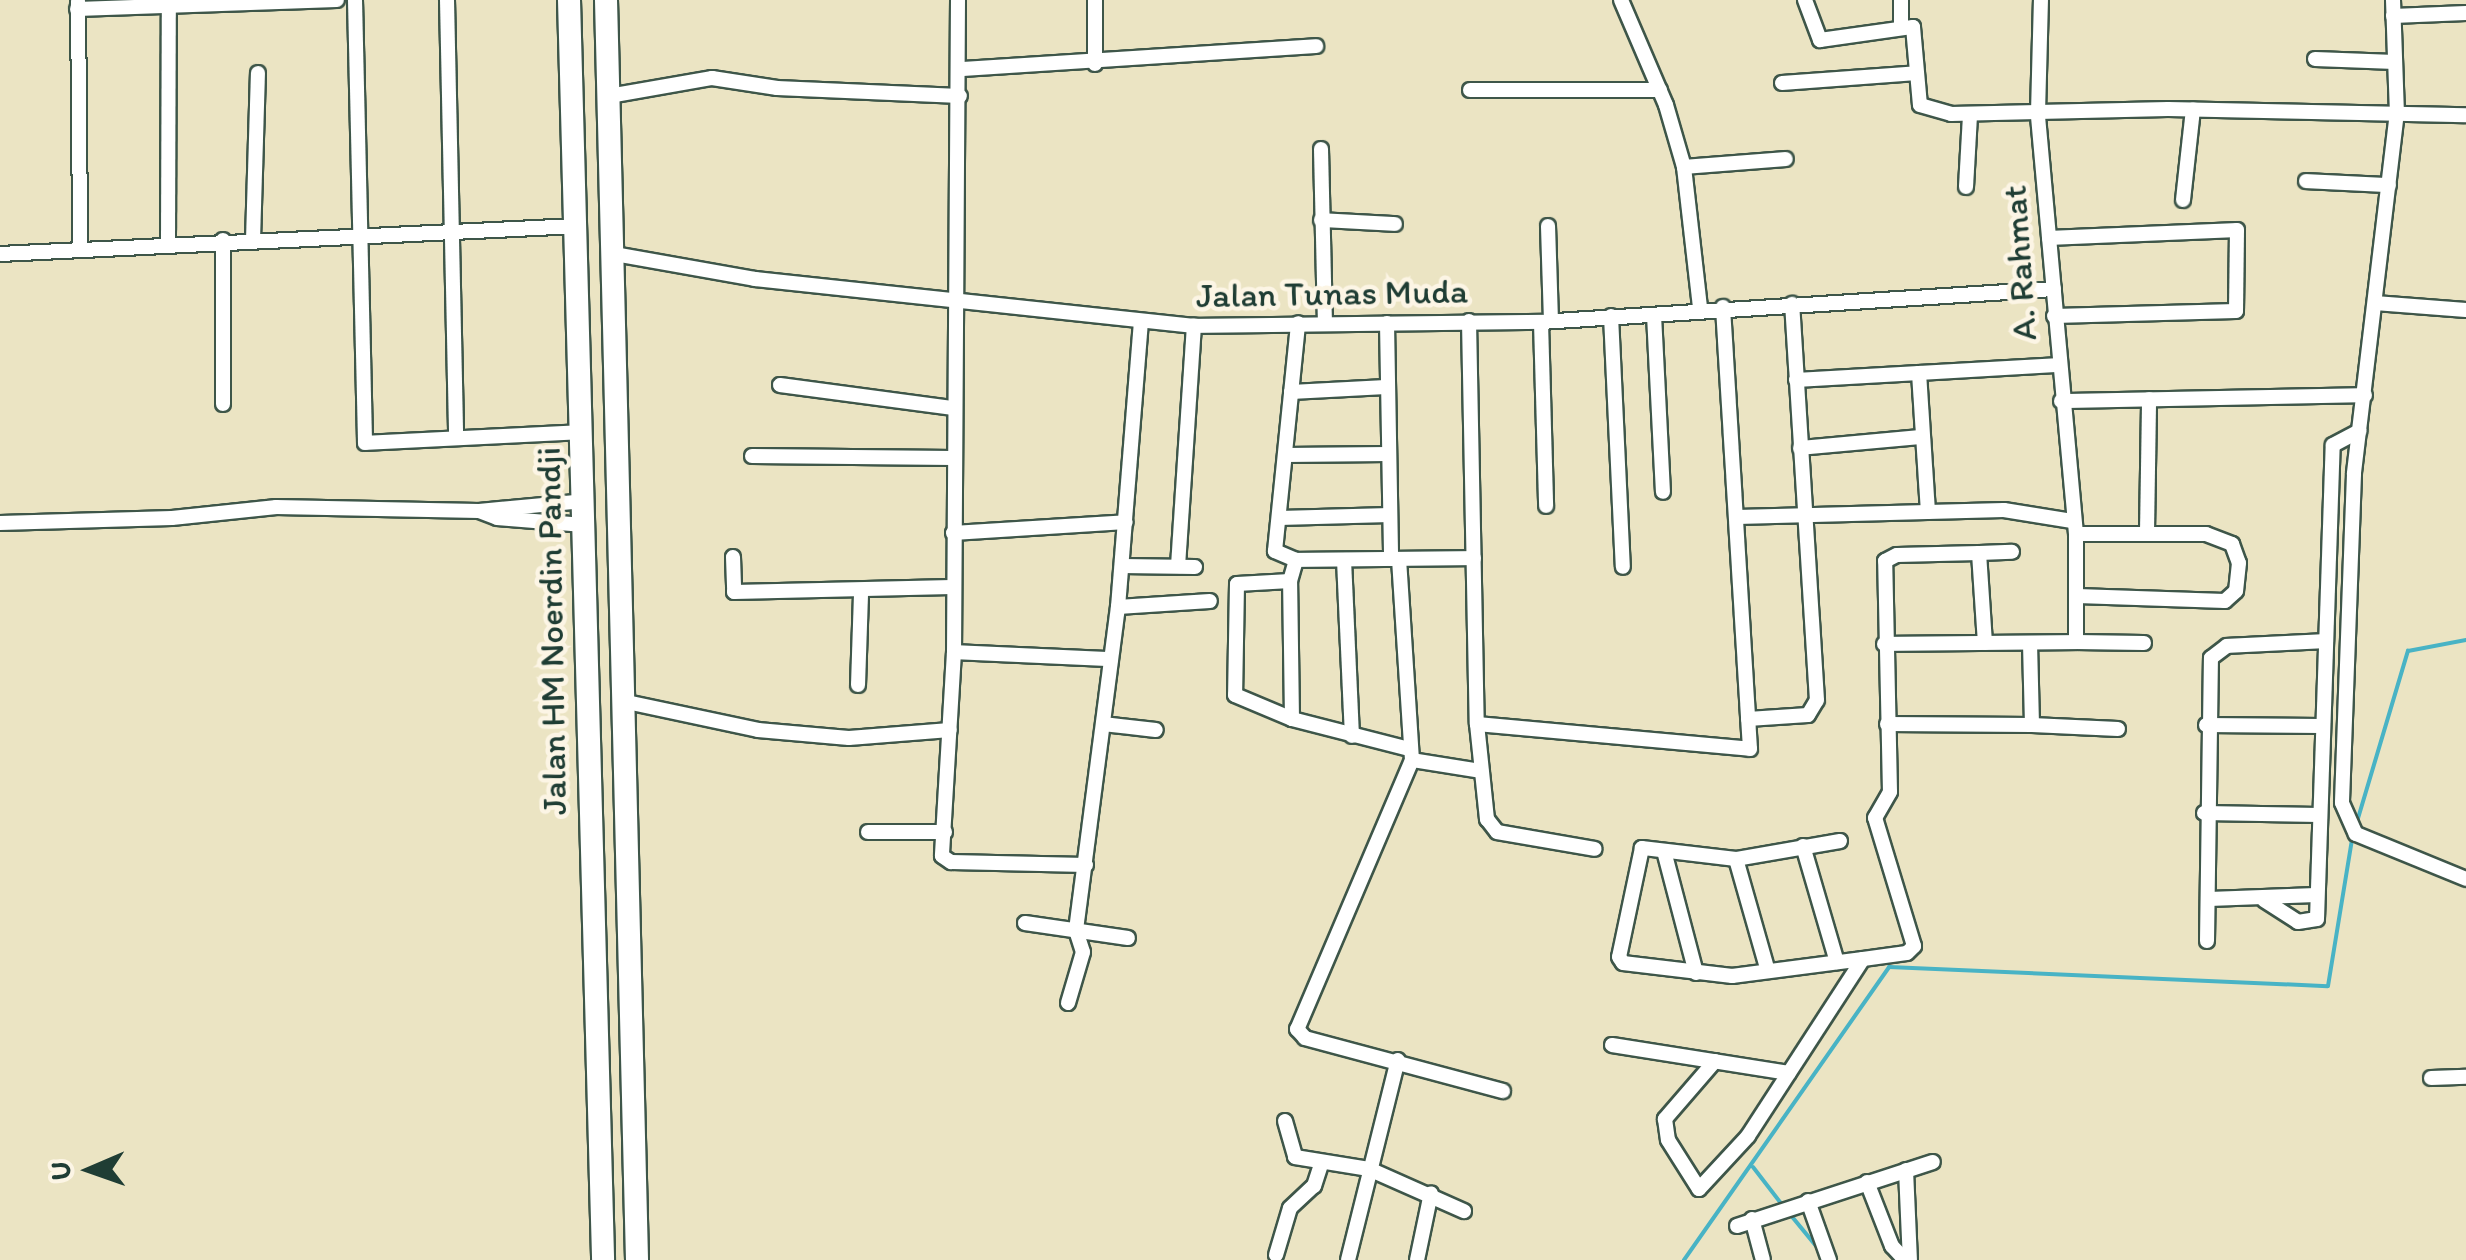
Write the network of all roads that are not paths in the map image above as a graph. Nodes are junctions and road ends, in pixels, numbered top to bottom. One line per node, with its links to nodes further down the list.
1 (337, 0): 13 (street)
2 (354, 0): 49 (street)
3 (447, 0): 47 (street)
4 (569, 0): 45 (main road, Jalan HM Noerdin Pandji)
5 (606, 0): 29 (main road, Jalan HM Noerdin Pandji)
6 (958, 0): 23 (street)
7 (1095, 0): 22 (street)
8 (1621, 0): 28 (street)
9 (1804, 0): 18 (street)
10 (1901, 0): 18 (street)
11 (2041, 0): 33 (street, A. Rahmat)
12 (2393, 0): 17 (street)
13 (271, 2): 15 (street)
14 (78, 4): 15 (street); 53 (street)
15 (169, 8): 52 (street)
16 (2466, 13): 17 (street)
17 (2393, 16): 21 (street)
18 (1901, 25): 24 (street)
19 (1316, 46): 22 (street)
20 (2315, 59): 21 (street)
21 (2395, 62): 32 (street)
22 (1095, 64): 23 (street)
23 (962, 68): 30 (street)
24 (1917, 72): 26 (street); 34 (street)
25 (258, 73): 51 (street)
26 (1782, 83)
27 (1470, 90): 28 (street)
28 (1660, 90): 38 (street)
29 (609, 96): 30 (street); 55 (main road, Jalan HM Noerdin Pandji)
30 (960, 96): 57 (street)
31 (2193, 110): 32 (street); 33 (street); 42 (street)
32 (2397, 112): 35 (street); 40 (street)
33 (2038, 113): 34 (street); 48 (street, A. Rahmat)
34 (1970, 115): 41 (street)
35 (2466, 115)
36 (1321, 149): 43 (street)
37 (1786, 159): 38 (street)
38 (1684, 167): 61 (street)
39 (2306, 181): 40 (street)
40 (2389, 184): 58 (street)
41 (1966, 186)
42 (2183, 200)
43 (1321, 220): 44 (street); 66 (street)
44 (1396, 224)
45 (576, 226): 47 (street); 85 (main road, Jalan HM Noerdin Pandji)
46 (1548, 226): 68 (street)
47 (448, 234): 49 (street); 86 (street)
48 (2049, 238): 56 (street, A. Rahmat); 65 (street)
49 (360, 239): 51 (street); 86 (street)
50 (222, 240): 51 (street); 52 (street); 82 (street)
51 (253, 240)
52 (168, 242): 53 (street)
53 (80, 247): 54 (street)
54 (0, 254)
55 (615, 254): 57 (street, Jalan Tunas Muda); 133 (main road, Jalan HM Noerdin Pandji)
56 (2054, 289): 59 (street, Jalan Tunas Muda); 65 (street, A. Rahmat)
57 (953, 300): 69 (street, Jalan Tunas Muda); 83 (street)
58 (2375, 303): 62 (street); 79 (street)
59 (1792, 304): 60 (street, Jalan Tunas Muda); 75 (street)
60 (1723, 306): 61 (street, Jalan Tunas Muda); 100 (street)
61 (1700, 308): 63 (street, Jalan Tunas Muda)
62 (2466, 310)
63 (1654, 314): 64 (street, Jalan Tunas Muda); 93 (street)
64 (1611, 316): 68 (street, Jalan Tunas Muda); 117 (street)
65 (2054, 316): 73 (street, A. Rahmat)
66 (1325, 321): 70 (street, Jalan Tunas Muda); 71 (street, Jalan Tunas Muda)
67 (1469, 321): 68 (street, Jalan Tunas Muda); 70 (street, Jalan Tunas Muda); 110 (street)
68 (1546, 321): 94 (street)
69 (1141, 322): 72 (street, Jalan Tunas Muda); 103 (street)
70 (1387, 322): 77 (street)
71 (1298, 323): 72 (street, Jalan Tunas Muda); 78 (street)
72 (1194, 326): 115 (street)
73 (2056, 365): 74 (street); 81 (street, A. Rahmat)
74 (1919, 373): 75 (street); 87 (street)
75 (1796, 380): 88 (street)
76 (780, 385): 83 (street)
77 (1386, 387): 78 (street); 89 (street)
78 (1291, 392): 90 (street)
79 (2365, 395): 80 (street); 84 (street)
80 (2149, 399): 81 (street); 105 (street)
81 (2061, 402): 104 (street, A. Rahmat)
82 (223, 404)
83 (953, 408): 92 (street)
84 (2360, 431): 127 (street); 158 (street)
85 (582, 432): 86 (street); 97 (main road, Jalan HM Noerdin Pandji)
86 (456, 436)
87 (1922, 436): 88 (street); 96 (street)
88 (1800, 448): 98 (street)
89 (1388, 454): 90 (street); 99 (street)
90 (1285, 455): 101 (street)
91 (752, 456): 92 (street)
92 (953, 458): 106 (street)
93 (1663, 492)
94 (1546, 506)
95 (479, 510): 97 (street); 97 (street); 102 (street)
96 (1928, 512): 98 (street); 104 (street)
97 (584, 513): 190 (main road, Jalan HM Noerdin Pandji)
98 (1805, 514): 100 (street); 135 (street)
99 (1390, 515): 101 (street); 113 (street)
100 (1737, 517): 135 (street)
101 (1279, 518): 111 (street)
102 (0, 522)
103 (1126, 522): 106 (street); 114 (street)
104 (2074, 527): 105 (street); 121 (street, A. Rahmat)
105 (2147, 532): 121 (street)
106 (953, 533): 119 (street)
107 (2012, 552): 108 (street)
108 (1979, 553): 128 (street); 129 (street)
109 (732, 557): 120 (street)
110 (1474, 558): 113 (street); 137 (street)
111 (1296, 560): 112 (street); 118 (street)
112 (1344, 560): 113 (street); 145 (street)
113 (1395, 560): 146 (street)
114 (1122, 566): 115 (street); 123 (street)
115 (1178, 566): 116 (street)
116 (1195, 566)
117 (1623, 567)
118 (1290, 582): 134 (street); 134 (street)
119 (952, 587): 120 (street); 130 (street)
120 (861, 594): 132 (street)
121 (2078, 596): 125 (street, A. Rahmat)
122 (1210, 600): 123 (street)
123 (1118, 607): 131 (street)
124 (2030, 642): 125 (street); 128 (street); 139 (street)
125 (2076, 642): 126 (street)
126 (2144, 642)
127 (2326, 642): 140 (street); 141 (street)
128 (1985, 643): 129 (street)
129 (1884, 644): 138 (street)
130 (954, 652): 131 (street); 143 (street)
131 (1111, 658): 136 (street)
132 (858, 685)
133 (622, 701): 143 (street); 191 (main road, Jalan HM Noerdin Pandji)
134 (1292, 719): 145 (street)
135 (1748, 720): 137 (street)
136 (1103, 724): 144 (street); 157 (street)
137 (1476, 724): 147 (street)
138 (1887, 724): 139 (street); 166 (street)
139 (2032, 725): 142 (street)
140 (2206, 725): 141 (street); 148 (street)
141 (2321, 726): 149 (street)
142 (2118, 729)
143 (950, 730): 151 (street)
144 (1156, 730)
145 (1352, 736): 146 (street)
146 (1410, 755): 147 (street); 172 (street)
147 (1481, 770): 154 (street)
148 (2204, 813): 149 (street); 160 (street)
149 (2319, 815): 159 (street)
150 (868, 832): 151 (street)
151 (945, 832): 157 (street)
152 (1840, 841): 153 (street)
153 (1803, 846): 156 (street); 167 (street)
154 (1595, 849)
155 (1664, 850): 156 (street); 169 (street); 169 (street)
156 (1736, 859): 168 (street)
157 (1086, 865): 163 (street)
158 (2466, 879)
159 (2316, 895): 161 (street); 161 (street)
160 (2209, 899): 161 (street); 165 (street)
161 (2264, 900)
162 (1025, 923): 163 (street)
163 (1076, 930): 164 (street); 170 (street)
164 (1128, 938)
165 (2207, 941)
166 (1863, 959): 167 (street); 174 (street)
167 (1837, 962): 168 (street)
168 (1768, 971): 169 (street)
169 (1696, 974)
170 (1068, 1003)
171 (1612, 1045): 173 (street)
172 (1398, 1060): 177 (street); 181 (street)
173 (1715, 1061): 174 (street); 174 (street)
174 (1790, 1073)
175 (2466, 1076): 176 (street)
176 (2431, 1078)
177 (1503, 1091)
178 (1285, 1121): 179 (street)
179 (1322, 1162): 181 (street); 189 (street)
180 (1933, 1162): 182 (street)
181 (1369, 1169): 184 (street); 192 (street)
182 (1906, 1170): 183 (street); 196 (street)
183 (1867, 1182): 185 (street); 196 (street)
184 (1431, 1193): 186 (street); 193 (street)
185 (1808, 1201): 187 (street); 195 (street)
186 (1464, 1211)
187 (1752, 1219): 188 (street); 194 (street)
188 (1737, 1226)
189 (1276, 1255)
190 (602, 1260)
191 (637, 1260)
192 (1348, 1260)
193 (1417, 1260)
194 (1763, 1260)
195 (1829, 1260)
196 (1907, 1260)

